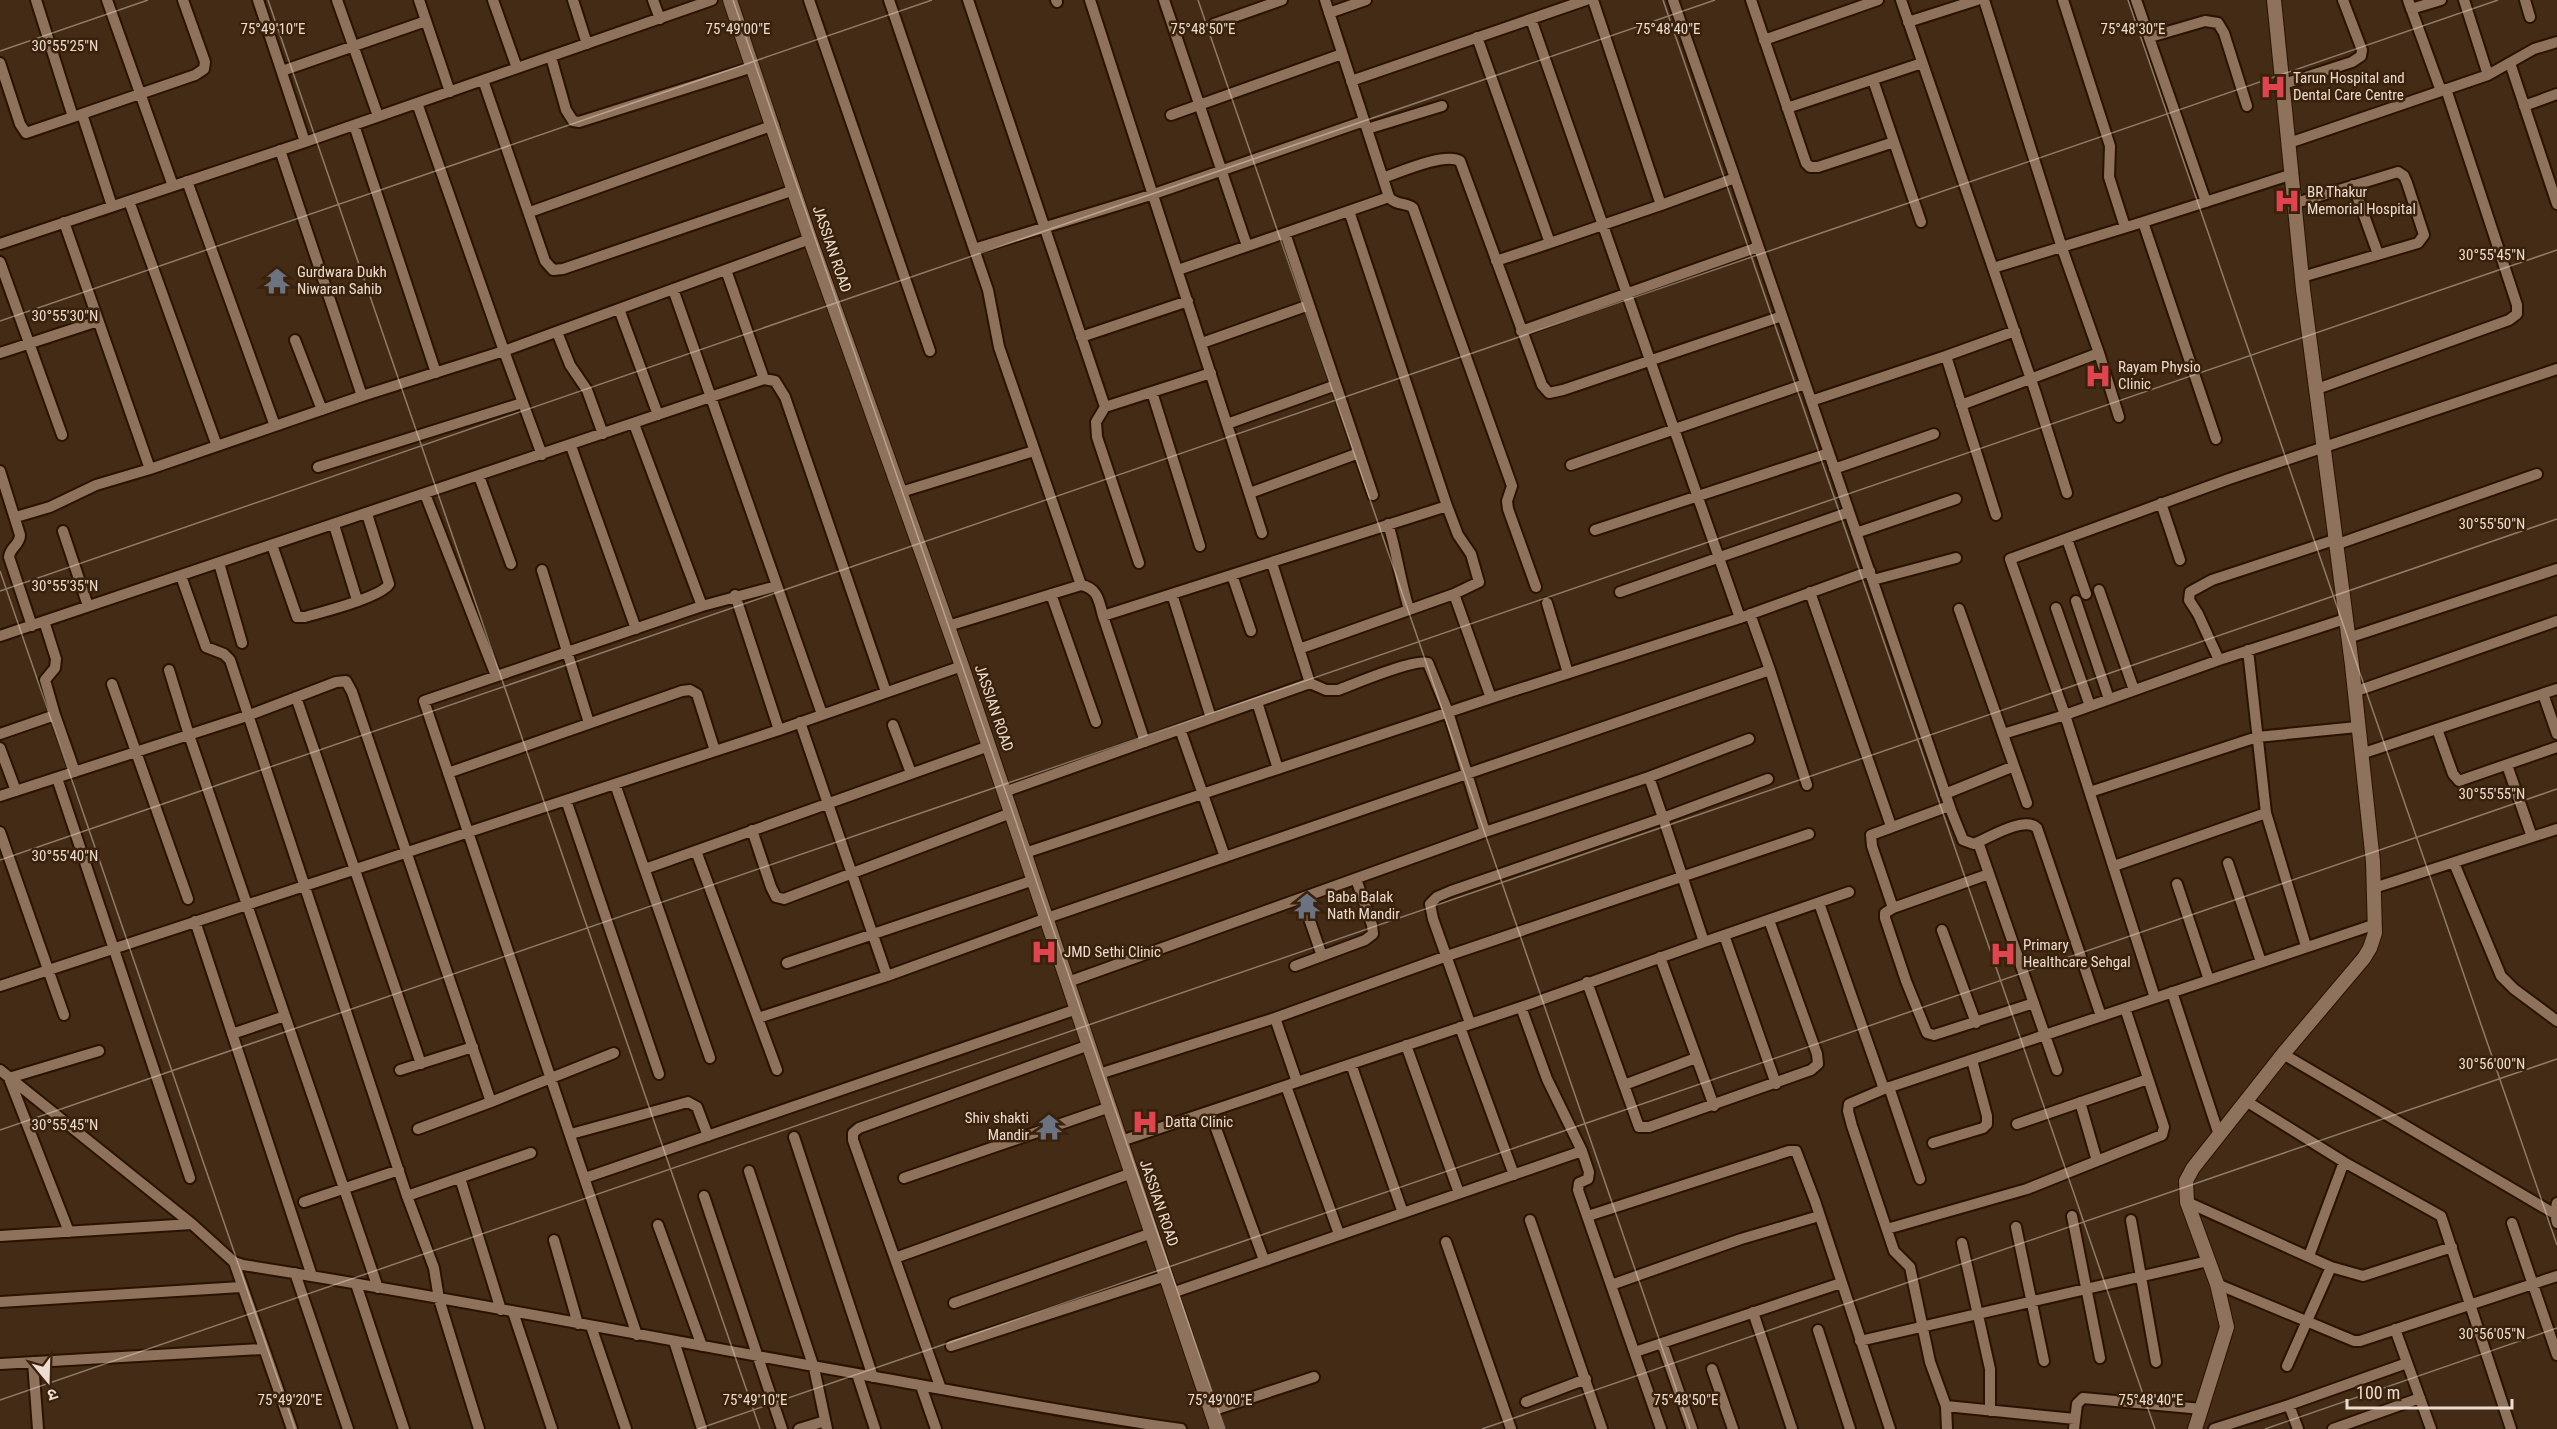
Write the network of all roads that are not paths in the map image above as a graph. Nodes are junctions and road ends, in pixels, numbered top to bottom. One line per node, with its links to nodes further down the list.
1 (36, 0): 72 (street)
2 (108, 0): 64 (street)
3 (183, 0): 64 (street)
4 (337, 0): 48 (street)
5 (419, 0): 40 (street)
6 (493, 0): 55 (street)
7 (573, 0): 47 (street)
8 (653, 0): 38 (street)
9 (712, 0): 38 (street)
10 (730, 0): 54 (street, JASSIAN ROAD)
11 (809, 0): 136 (street)
12 (889, 0): 113 (street)
13 (968, 0): 105 (street)
14 (1090, 0): 90 (street)
15 (1164, 0): 67 (street)
16 (1282, 0): 42 (street)
17 (1325, 0): 36 (street)
18 (1366, 0): 36 (street)
19 (1586, 0): 39 (street)
20 (1593, 0): 96 (street)
21 (1673, 0): 85 (street)
22 (1750, 0): 45 (street)
23 (1878, 0): 45 (street)
24 (1901, 0): 41 (street)
25 (1977, 0): 41 (street)
26 (1984, 0): 112 (street)
27 (2063, 0): 104 (street)
28 (2136, 0): 44 (street)
29 (2274, 0): 61 (street)
30 (2343, 0): 61 (street)
31 (2441, 0): 35 (street)
32 (2464, 0): 57 (street)
33 (2525, 0): 37 (street)
34 (261, 1): 56 (street)
35 (2410, 5): 62 (street)
36 (1329, 13): 49 (street)
37 (2530, 17)
38 (660, 19): 47 (street)
39 (1532, 19): 43 (street); 103 (street)
40 (426, 21): 48 (street); 63 (street)
41 (1908, 22): 52 (street)
42 (1214, 24)
43 (1477, 37): 60 (street); 108 (street)
44 (2150, 37): 69 (street); 93 (street)
45 (1764, 40): 71 (street)
46 (2557, 42): 53 (street)
47 (587, 44): 50 (street)
48 (354, 46): 56 (street); 74 (street)
49 (1342, 54): 60 (street); 67 (street)
50 (551, 57): 54 (street); 55 (street)
51 (0, 63): 72 (street)
52 (1922, 63): 59 (street); 117 (street)
53 (2510, 63): 57 (street); 70 (street)
54 (753, 67): 76 (street, JASSIAN ROAD)
55 (517, 68): 58 (street)
56 (282, 71): 78 (street)
57 (2488, 75): 62 (street)
58 (483, 80): 63 (street); 99 (street)
59 (1873, 80): 71 (street); 79 (street)
60 (1351, 81): 77 (street)
61 (2284, 84): 80 (street)
62 (2444, 90): 80 (street); 148 (street)
63 (450, 92): 66 (street)
64 (140, 94): 72 (street); 88 (street)
65 (2557, 94): 70 (street)
66 (417, 103): 74 (street); 135 (street)
67 (1199, 104): 73 (street); 82 (street)
68 (1442, 106): 77 (street)
69 (2247, 106)
70 (2524, 106): 95 (street)
71 (1787, 108): 79 (street)
72 (77, 115): 97 (street)
73 (1171, 115)
74 (378, 116): 75 (street)
75 (354, 125): 78 (street); 142 (street)
76 (774, 125): 89 (street, JASSIAN ROAD); 99 (street)
77 (1365, 125): 82 (street); 84 (street)
78 (305, 142): 81 (street)
79 (1894, 142): 101 (street)
80 (2289, 143): 83 (street)
81 (280, 150): 86 (street); 150 (street)
82 (1222, 171): 90 (street); 110 (street)
83 (2293, 174): 93 (street); 94 (street)
84 (1383, 178): 91 (street); 115 (street)
85 (1735, 178): 96 (street); 111 (street)
86 (187, 181): 88 (street); 161 (street)
87 (2353, 185): 94 (street); 114 (street); 114 (street)
88 (173, 186): 92 (street)
89 (794, 190): 99 (street); 107 (street, JASSIAN ROAD)
90 (1154, 194): 105 (street); 119 (street)
91 (1389, 197): 98 (street); 218 (street)
92 (129, 201): 97 (street); 167 (street)
93 (2206, 202): 102 (street)
94 (2296, 203): 120 (street)
95 (2557, 204)
96 (1661, 205): 103 (street)
97 (112, 206): 100 (street)
98 (1349, 211): 106 (street); 189 (street)
99 (530, 212)
100 (64, 222): 109 (street); 127 (street)
101 (1921, 222)
102 (2143, 222): 104 (street); 166 (street)
103 (1603, 225): 108 (street); 122 (street)
104 (2125, 227): 112 (street)
105 (1044, 228): 113 (street); 131 (street)
106 (1285, 233): 110 (street); 124 (street)
107 (810, 239): 118 (street); 181 (street, JASSIAN ROAD)
108 (1550, 243): 115 (street)
109 (0, 244)
110 (1247, 246): 119 (street)
111 (1758, 247): 122 (street); 126 (street)
112 (2062, 248): 117 (street); 138 (street)
113 (974, 249): 170 (street)
114 (2378, 254): 120 (street)
115 (1496, 261): 128 (street)
116 (0, 262): 134 (street)
117 (1993, 268): 129 (street)
118 (726, 270): 121 (street); 145 (street)
119 (1178, 270): 123 (street)
120 (2302, 277): 148 (street)
121 (673, 289): 125 (street); 151 (street)
122 (1628, 295): 128 (street); 140 (street)
123 (1188, 301): 131 (street); 133 (street)
124 (1309, 305): 133 (street); 147 (street)
125 (619, 309): 130 (street); 157 (street)
126 (1782, 316): 140 (street); 146 (street)
127 (98, 321): 134 (street); 177 (street)
128 (1521, 331): 140 (street)
129 (2015, 331): 139 (street); 144 (street)
130 (557, 332): 135 (street); 163 (street)
131 (1081, 337): 155 (street)
132 (295, 340): 156 (street)
133 (1202, 343): 143 (street)
134 (29, 344): 137 (street); 165 (street)
135 (504, 351): 142 (street); 153 (street)
136 (930, 351)
137 (0, 353)
138 (2099, 353): 144 (street); 158 (street)
139 (1946, 356): 152 (street); 154 (street)
140 (1650, 360): 162 (street)
141 (2557, 369): 169 (street)
142 (436, 373): 150 (street)
143 (1211, 373): 149 (street); 160 (street)
144 (2031, 378): 154 (street); 183 (street)
145 (764, 379): 151 (street); 260 (street)
146 (1805, 384): 152 (street); 162 (street)
147 (1336, 385): 160 (street); 171 (street)
148 (2317, 389): 169 (street)
149 (1152, 392): 155 (street); 203 (street)
150 (362, 396): 156 (street)
151 (711, 399): 157 (street); 217 (street)
152 (1811, 401): 172 (street)
153 (522, 403): 173 (street); 175 (street)
154 (1961, 405): 192 (street)
155 (1105, 408): 208 (street)
156 (322, 410): 161 (street)
157 (658, 415): 159 (street)
158 (2120, 417)
159 (634, 424): 163 (street); 231 (street)
160 (1227, 424): 182 (street)
161 (275, 426): 167 (street)
162 (1675, 429): 174 (street); 186 (street)
163 (603, 434): 168 (street)
164 (1934, 434): 176 (street)
165 (62, 435)
166 (2216, 439)
167 (217, 446): 177 (street)
168 (571, 446): 173 (street); 242 (street)
169 (2324, 447): 188 (street); 201 (street)
170 (1034, 451): 181 (street); 216 (street)
171 (1359, 453): 182 (street); 185 (street)
172 (1829, 453): 176 (street); 186 (street)
173 (542, 455): 180 (street)
174 (1571, 465)
175 (318, 467)
176 (1834, 468): 190 (street)
177 (150, 469): 193 (street)
178 (0, 471): 193 (street)
179 (2537, 474): 201 (street)
180 (479, 476): 184 (street); 210 (street)
181 (901, 492): 241 (street, JASSIAN ROAD)
182 (1250, 493): 198 (street)
183 (2067, 493)
184 (425, 494): 191 (street); 255 (street)
185 (1373, 495)
186 (1698, 496): 196 (street); 204 (street)
187 (1956, 499): 199 (street)
188 (2161, 503): 200 (street); 206 (street)
189 (1447, 506): 194 (street); 224 (street)
190 (1849, 512): 199 (street); 204 (street)
191 (367, 514): 195 (street); 227 (street)
192 (1996, 515)
193 (16, 517): 240 (street)
194 (1388, 524): 209 (street); 233 (street)
195 (334, 525): 202 (street); 227 (street)
196 (1594, 530)
197 (63, 531): 230 (street)
198 (1262, 533)
199 (1856, 534): 214 (street)
200 (2067, 539): 225 (street); 271 (street)
201 (2335, 542): 237 (street); 250 (street)
202 (272, 545): 207 (street); 227 (street)
203 (1200, 546)
204 (1719, 556): 220 (street); 236 (street)
205 (1956, 558): 214 (street)
206 (2180, 560)
207 (219, 563): 215 (street); 246 (street)
208 (1139, 563)
209 (1272, 563): 213 (street); 247 (street)
210 (511, 564)
211 (2557, 569): 245 (street)
212 (542, 570): 249 (street)
213 (1232, 575): 223 (street); 243 (street)
214 (1872, 575): 221 (street); 310 (street)
215 (181, 576): 230 (street); 272 (street)
216 (1081, 585): 222 (street); 235 (street)
217 (777, 586): 226 (street); 269 (street)
218 (1536, 587)
219 (2099, 590): 259 (street)
220 (1620, 592)
221 (1810, 592): 236 (street); 320 (street)
222 (1051, 594): 241 (street); 275 (street)
223 (1172, 594): 235 (street); 273 (street)
224 (1454, 594): 233 (street); 264 (street)
225 (2086, 594)
226 (735, 595): 231 (street); 281 (street)
227 (357, 600)
228 (2076, 601): 265 (street)
229 (1547, 603): 254 (street)
230 (88, 606): 238 (street)
231 (702, 606): 242 (street)
232 (2056, 608): 267 (street)
233 (1409, 609): 247 (street)
234 (1959, 609): 283 (street)
235 (1103, 616): 288 (street)
236 (1745, 616): 253 (street); 254 (street)
237 (2345, 619): 245 (street); 248 (street)
238 (44, 621): 240 (street); 270 (street)
239 (2557, 621): 261 (street)
240 (32, 626): 244 (street)
241 (948, 626): 251 (street, JASSIAN ROAD)
242 (636, 629): 249 (street)
243 (1251, 631)
244 (0, 636)
245 (2348, 638): 261 (street)
246 (242, 643)
247 (1299, 649): 256 (street)
248 (2248, 650): 250 (street); 286 (street)
249 (567, 653): 255 (street); 276 (street)
250 (2219, 660): 259 (street)
251 (962, 666): 260 (street); 289 (street, JASSIAN ROAD)
252 (169, 670): 285 (street)
253 (1770, 670): 301 (street); 306 (street)
254 (1568, 673): 264 (street)
255 (496, 676): 299 (street)
256 (1310, 683): 266 (street); 268 (street)
257 (112, 684): 293 (street)
258 (2557, 689): 262 (street)
259 (2134, 690): 265 (street)
260 (886, 692): 269 (street)
261 (2354, 692): 278 (street)
262 (2543, 694): 280 (street); 284 (street)
263 (296, 697): 272 (street); 330 (street); 336 (street)
264 (1491, 698): 268 (street)
265 (2109, 699): 267 (street)
266 (1257, 702): 273 (street); 297 (street)
267 (2090, 706): 271 (street)
268 (1448, 712): 297 (street); 301 (street)
269 (822, 714): 274 (street)
270 (55, 715): 282 (street); 298 (street)
271 (2065, 715): 283 (street); 309 (street)
272 (247, 716): 285 (street); 344 (street)
273 (1211, 718): 279 (street)
274 (800, 722): 281 (street); 315 (street)
275 (1096, 722)
276 (589, 723): 292 (street); 299 (street)
277 (893, 725): 300 (street)
278 (2357, 727): 286 (street); 294 (street)
279 (1180, 729): 288 (street); 311 (street)
280 (2437, 729): 294 (street); 295 (street)
281 (779, 730): 292 (street)
282 (0, 734)
283 (2003, 734): 296 (street)
284 (2557, 734)
285 (189, 735): 293 (street); 350 (street)
286 (2257, 737): 309 (street); 318 (street)
287 (1749, 740): 302 (street)
288 (1145, 742): 308 (street)
289 (989, 746): 300 (street); 308 (street, JASSIAN ROAD)
290 (2557, 747): 295 (street)
291 (0, 748): 307 (street)
292 (715, 751): 305 (street)
293 (136, 752): 298 (street); 348 (street)
294 (2361, 754): 345 (street)
295 (2507, 765): 327 (street)
296 (2014, 766): 310 (street); 314 (street)
297 (1278, 769): 311 (street)
298 (75, 772): 303 (street)
299 (448, 773): 324 (street)
300 (911, 773): 315 (street)
301 (1467, 775): 325 (street); 332 (street)
302 (1649, 777): 319 (street); 325 (street)
303 (57, 778): 307 (street); 361 (street)
304 (1768, 779): 319 (street)
305 (615, 784): 313 (street); 337 (street)
306 (1807, 785)
307 (16, 791): 312 (street)
308 (1004, 792): 317 (street, JASSIAN ROAD)
309 (2090, 792): 335 (street)
310 (1945, 794): 316 (street)
311 (1204, 795): 331 (street); 332 (street)
312 (0, 796)
313 (566, 800): 324 (street); 405 (street)
314 (2027, 803)
315 (826, 804): 322 (street); 338 (street)
316 (1949, 806): 320 (street); 328 (street)
317 (1011, 813): 331 (street, JASSIAN ROAD); 338 (street)
318 (2266, 813): 335 (street); 360 (street)
319 (1663, 818): 340 (street); 363 (street)
320 (1891, 826): 351 (street)
321 (2557, 829): 327 (street)
322 (752, 831): 329 (street); 338 (street)
323 (0, 832): 368 (street)
324 (467, 832): 330 (street); 407 (street)
325 (1485, 832): 341 (street)
326 (1809, 834): 340 (street)
327 (2532, 837): 334 (street)
328 (1978, 842): 339 (street); 382 (street)
329 (696, 850): 337 (street); 383 (street)
330 (406, 852): 336 (street); 392 (street)
331 (1025, 854): 342 (street, JASSIAN ROAD)
332 (1225, 858): 352 (street)
333 (2228, 862): 365 (street)
334 (2454, 862): 345 (street); 385 (street)
335 (2114, 866): 375 (street)
336 (353, 869): 344 (street); 399 (street)
337 (645, 869): 396 (street)
338 (851, 874): 357 (street)
339 (1989, 874): 351 (street); 376 (street)
340 (1683, 878): 359 (street); 363 (street)
341 (1356, 879): 347 (street); 362 (street)
342 (1034, 880): 352 (street, JASSIAN ROAD); 357 (street)
343 (2177, 884): 370 (street)
344 (306, 885): 350 (street); 432 (street)
345 (2374, 888): 355 (street)
346 (1849, 892): 349 (street)
347 (1302, 898): 362 (street); 371 (street)
348 (188, 899)
349 (1819, 903): 353 (street); 413 (street)
350 (247, 904): 354 (street); 381 (street)
351 (1893, 908): 386 (street)
352 (1047, 918): 369 (street); 371 (street, JASSIAN ROAD)
353 (1769, 920): 358 (street); 410 (street)
354 (195, 921): 361 (street); 388 (street)
355 (2376, 924): 360 (street); 395 (street)
356 (1942, 930): 386 (street)
357 (872, 933): 366 (street); 369 (street)
358 (1724, 935): 359 (street); 410 (street)
359 (1704, 942): 364 (street)
360 (2306, 946): 365 (street)
361 (114, 947): 368 (street); 436 (street)
362 (1322, 956): 367 (street)
363 (1447, 956): 384 (street); 387 (street)
364 (1660, 957): 372 (street); 397 (street)
365 (2261, 962): 370 (street)
366 (787, 963)
367 (1295, 966)
368 (49, 969): 373 (street); 380 (street)
369 (887, 976): 383 (street)
370 (2209, 980): 374 (street)
371 (1068, 982): 379 (street, JASSIAN ROAD)
372 (1587, 982): 377 (street); 411 (street)
373 (0, 986)
374 (2172, 992): 375 (street); 423 (street)
375 (2155, 998): 378 (street)
376 (2034, 1002): 386 (street); 389 (street)
377 (1521, 1006): 387 (street); 428 (street)
378 (2125, 1008): 382 (street); 408 (street)
379 (1077, 1009): 390 (street, JASSIAN ROAD); 424 (street)
380 (64, 1015)
381 (285, 1016): 388 (street); 441 (street)
382 (2101, 1016): 389 (street)
383 (758, 1018): 402 (street)
384 (1275, 1018): 406 (street); 409 (street)
385 (2557, 1021)
386 (1976, 1023)
387 (1465, 1025): 391 (street); 435 (street)
388 (232, 1034): 475 (street)
389 (2045, 1035): 398 (street); 403 (street)
390 (1089, 1045): 406 (street, JASSIAN ROAD); 469 (street)
391 (1406, 1045): 400 (street); 442 (street)
392 (473, 1047): 399 (street); 415 (street)
393 (99, 1051): 404 (street)
394 (614, 1053): 407 (street)
395 (2283, 1054): 414 (street); 452 (street)
396 (710, 1058)
397 (1696, 1058): 411 (street); 417 (street)
398 (1972, 1060): 413 (street); 427 (street)
399 (421, 1064): 401 (street)
400 (1351, 1064): 409 (street); 448 (street)
401 (400, 1070)
402 (777, 1070)
403 (2057, 1070)
404 (4, 1074): 456 (street); 460 (street)
405 (659, 1074)
406 (1099, 1074): 418 (street, JASSIAN ROAD)
407 (550, 1077): 415 (street); 422 (street)
408 (2148, 1079): 416 (street); 430 (street)
409 (1297, 1082): 412 (street)
410 (1776, 1084): 417 (street)
411 (1624, 1085): 417 (street)
412 (1286, 1086): 419 (street); 462 (street)
413 (1887, 1088): 440 (street); 459 (street)
414 (2246, 1101): 423 (street); 431 (street)
415 (491, 1102): 421 (street)
416 (2080, 1102): 420 (street); 430 (street)
417 (1714, 1106)
418 (1110, 1107): 426 (street, JASSIAN ROAD); 439 (street)
419 (1210, 1112): 426 (street); 470 (street)
420 (2017, 1124)
421 (418, 1129)
422 (571, 1134): 424 (street); 438 (street)
423 (2219, 1135): 446 (street)
424 (708, 1136): 438 (street)
425 (794, 1137): 523 (street)
426 (1121, 1141): 434 (street, JASSIAN ROAD)
427 (1933, 1143)
428 (1582, 1151): 435 (street); 449 (street)
429 (531, 1153): 437 (street)
430 (2097, 1161): 459 (street)
431 (2344, 1162): 467 (street); 468 (street)
432 (399, 1170): 441 (street); 443 (street)
433 (749, 1171): 520 (street)
434 (1132, 1173): 461 (street, JASSIAN ROAD); 469 (street)
435 (1514, 1175): 442 (street)
436 (190, 1178)
437 (460, 1178): 443 (street); 493 (street)
438 (585, 1178): 503 (street)
439 (904, 1178)
440 (1920, 1179)
441 (344, 1189): 445 (street); 485 (street)
442 (1459, 1193): 448 (street)
443 (407, 1196): 488 (street)
444 (704, 1197): 512 (street)
445 (304, 1202)
446 (2187, 1202): 468 (street); 471 (street)
447 (2557, 1203): 452 (street)
448 (1403, 1213): 462 (street)
449 (1588, 1216): 450 (street); 483 (street)
450 (1819, 1216): 479 (street); 483 (street)
451 (2072, 1216): 486 (street)
452 (2556, 1219)
453 (1530, 1220): 525 (street)
454 (2131, 1220): 478 (street)
455 (2512, 1223): 482 (street)
456 (192, 1224): 460 (street); 472 (street)
457 (658, 1225): 507 (street)
458 (2016, 1227): 489 (street)
459 (1887, 1229): 500 (street)
460 (69, 1232): 463 (street)
461 (1152, 1233): 476 (street, JASSIAN ROAD); 491 (street)
462 (1339, 1234): 470 (street)
463 (0, 1236)
464 (554, 1240): 498 (street)
465 (1446, 1242): 553 (street)
466 (1962, 1243): 496 (street)
467 (2452, 1247): 473 (street); 492 (street)
468 (2309, 1256): 473 (street)
469 (895, 1258): 527 (street)
470 (1264, 1260): 487 (street)
471 (2208, 1261): 478 (street); 481 (street)
472 (234, 1262): 474 (street); 484 (street)
473 (2331, 1266): 497 (street)
474 (295, 1273): 475 (street); 541 (street)
475 (312, 1276): 480 (street)
476 (1166, 1276): 487 (street, JASSIAN ROAD); 508 (street)
477 (2557, 1276): 482 (street)
478 (2141, 1277): 486 (street); 516 (street)
479 (1841, 1283): 495 (street); 505 (street)
480 (356, 1284): 485 (street); 542 (street)
481 (2217, 1284): 497 (street); 532 (street)
482 (2533, 1284): 492 (street); 511 (street)
483 (1611, 1285): 510 (street)
484 (241, 1287): 490 (street); 509 (street)
485 (378, 1288): 488 (street)
486 (2088, 1290): 489 (street); 513 (street)
487 (1172, 1293): 533 (street, JASSIAN ROAD)
488 (439, 1299): 493 (street); 543 (street)
489 (2033, 1301): 496 (street); 514 (street)
490 (0, 1302)
491 (954, 1303)
492 (2471, 1305): 501 (street); 567 (street)
493 (501, 1310): 494 (street)
494 (513, 1312): 498 (street); 544 (street)
495 (1752, 1312): 506 (street); 558 (street)
496 (1980, 1314): 500 (street); 534 (street)
497 (2307, 1321): 501 (street); 519 (street)
498 (578, 1323): 499 (street)
499 (591, 1326): 503 (street); 545 (street)
500 (1924, 1326): 505 (street); 531 (street)
501 (2395, 1329): 517 (street)
502 (1818, 1330): 559 (street)
503 (638, 1335): 504 (street)
504 (674, 1341): 507 (street); 546 (street)
505 (1860, 1341): 560 (street)
506 (1662, 1343): 510 (street); 556 (street)
507 (702, 1346): 512 (street)
508 (951, 1346)
509 (262, 1349): 515 (street); 540 (street)
510 (1635, 1352): 555 (street)
511 (2557, 1355)
512 (758, 1357): 520 (street); 547 (street)
513 (2100, 1358)
514 (2044, 1361)
515 (33, 1362): 518 (street); 539 (street)
516 (2156, 1362)
517 (2407, 1363): 528 (street); 530 (street)
518 (0, 1364)
519 (2288, 1366)
520 (814, 1368): 522 (street); 537 (street)
521 (1712, 1369): 557 (street)
522 (857, 1374): 523 (street); 549 (street)
523 (873, 1377): 526 (street)
524 (1314, 1377): 533 (street)
525 (1586, 1379): 529 (street); 554 (street)
526 (921, 1386): 527 (street); 550 (street)
527 (941, 1389): 535 (street)
528 (2420, 1398): 565 (street); 566 (street)
529 (1526, 1402)
530 (2289, 1405): 538 (street); 564 (street)
531 (1946, 1406): 534 (street); 561 (street)
532 (2202, 1410): 536 (street); 562 (street)
533 (1211, 1411): 552 (street, JASSIAN ROAD)
534 (1990, 1411): 536 (street)
535 (1102, 1424): 551 (street)
536 (2075, 1424)
537 (826, 1425): 548 (street)
538 (2235, 1426): 563 (street)
539 (38, 1429)
540 (292, 1429)
541 (348, 1429)
542 (404, 1429)
543 (479, 1429)
544 (552, 1429)
545 (626, 1429)
546 (702, 1429)
547 (782, 1429)
548 (799, 1429)
549 (875, 1429)
550 (936, 1429)
551 (1181, 1429)
552 (1218, 1429)
553 (1511, 1429)
554 (1602, 1429)
555 (1661, 1429)
556 (1692, 1429)
557 (1733, 1429)
558 (1792, 1429)
559 (1850, 1429)
560 (1890, 1429)
561 (1947, 1429)
562 (2195, 1429)
563 (2214, 1429)
564 (2298, 1429)
565 (2333, 1429)
566 (2431, 1429)
567 (2511, 1429)

